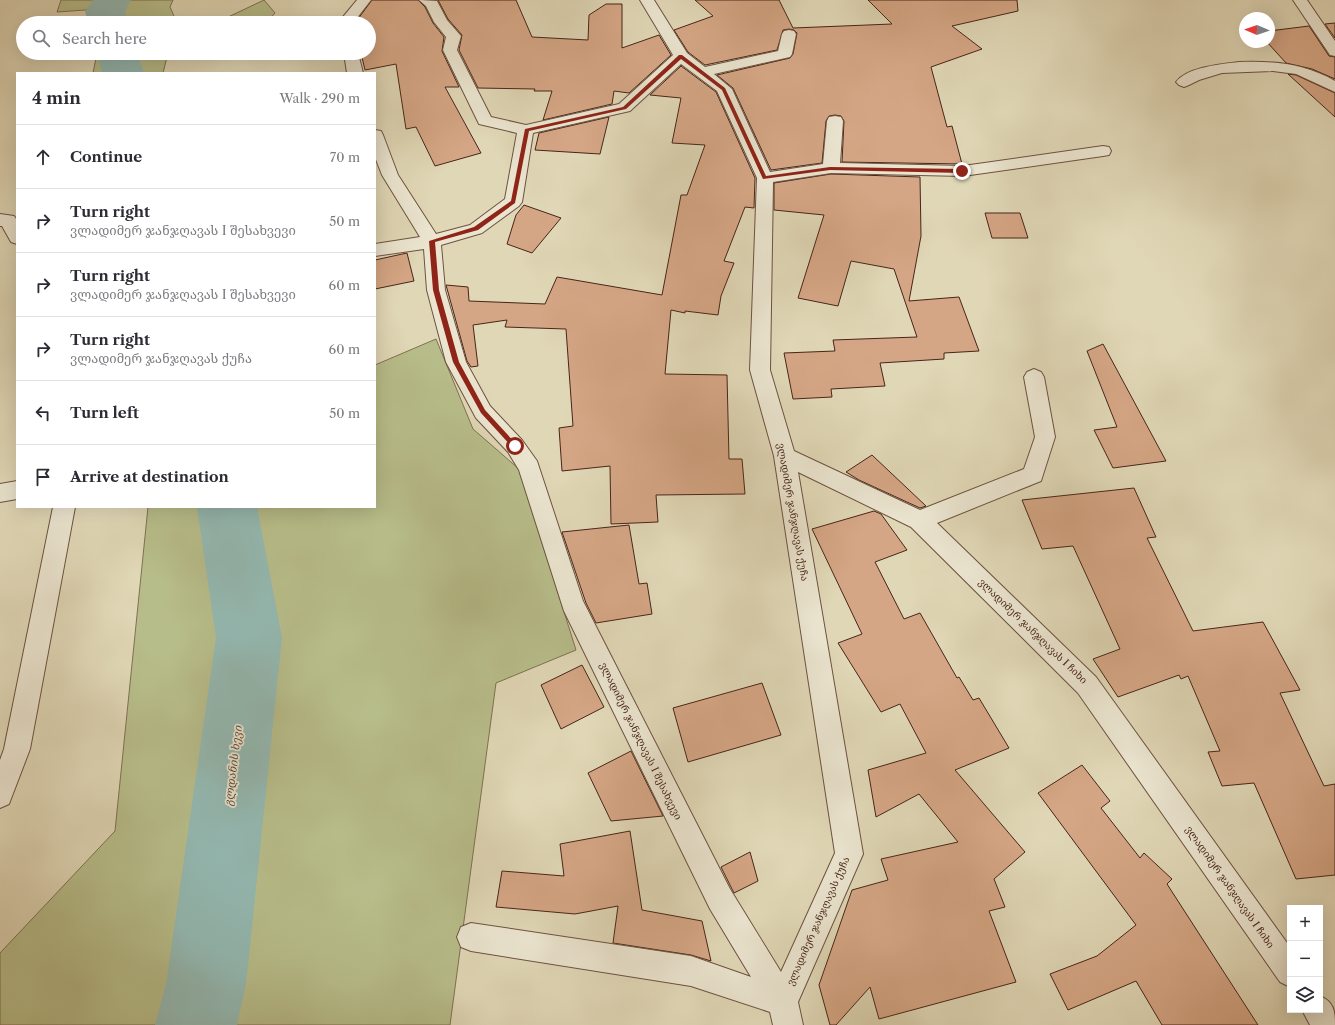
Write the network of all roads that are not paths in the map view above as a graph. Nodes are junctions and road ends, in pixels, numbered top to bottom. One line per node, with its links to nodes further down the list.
1 (364, 0): 5 (street)
2 (426, 0): 15 (street)
3 (647, 0): 8 (street, ვლადიმერ ჯანჯღავას ქუჩა)
4 (1300, 0): 7 (street)
5 (351, 16)
6 (789, 34): 11 (street)
7 (1335, 52)
8 (681, 56): 11 (street, ვლადიმერ ჯანჯღავას ქუჩა); 15 (street)
9 (352, 60): 10 (street)
10 (355, 72)
11 (702, 72): 19 (street, ვლადიმერ ჯანჯღავას ქუჩა)
12 (1184, 82): 13 (street)
13 (1335, 87)
14 (835, 121): 18 (street)
15 (526, 130): 22 (street)
16 (376, 138): 22 (street)
17 (1103, 151): 18 (street)
18 (830, 168): 19 (street)
19 (765, 178): 25 (street, ვლადიმერ ჯანჯღავას ქუჩა)
20 (0, 220): 21 (street)
21 (16, 236)
22 (432, 241): 23 (street); 33 (street, ვლადიმერ ჯანჯღავას I შესახვევი)
23 (376, 250)
24 (1034, 377): 29 (street)
25 (785, 456): 29 (street, ვლადიმერ ჯანჯღავას I ჩიხი); 33 (street, ვლადიმერ ჯანჯღავას ქუჩა)
26 (16, 490): 27 (street)
27 (0, 493)
28 (64, 508): 30 (street)
29 (919, 520): 32 (street, ვლადიმერ ჯანჯღავას I ჩიხი)
30 (0, 795)
31 (470, 937): 33 (street)
32 (1287, 968)
33 (786, 1013)
34 (1319, 1013): 35 (street)
35 (1328, 1025)

